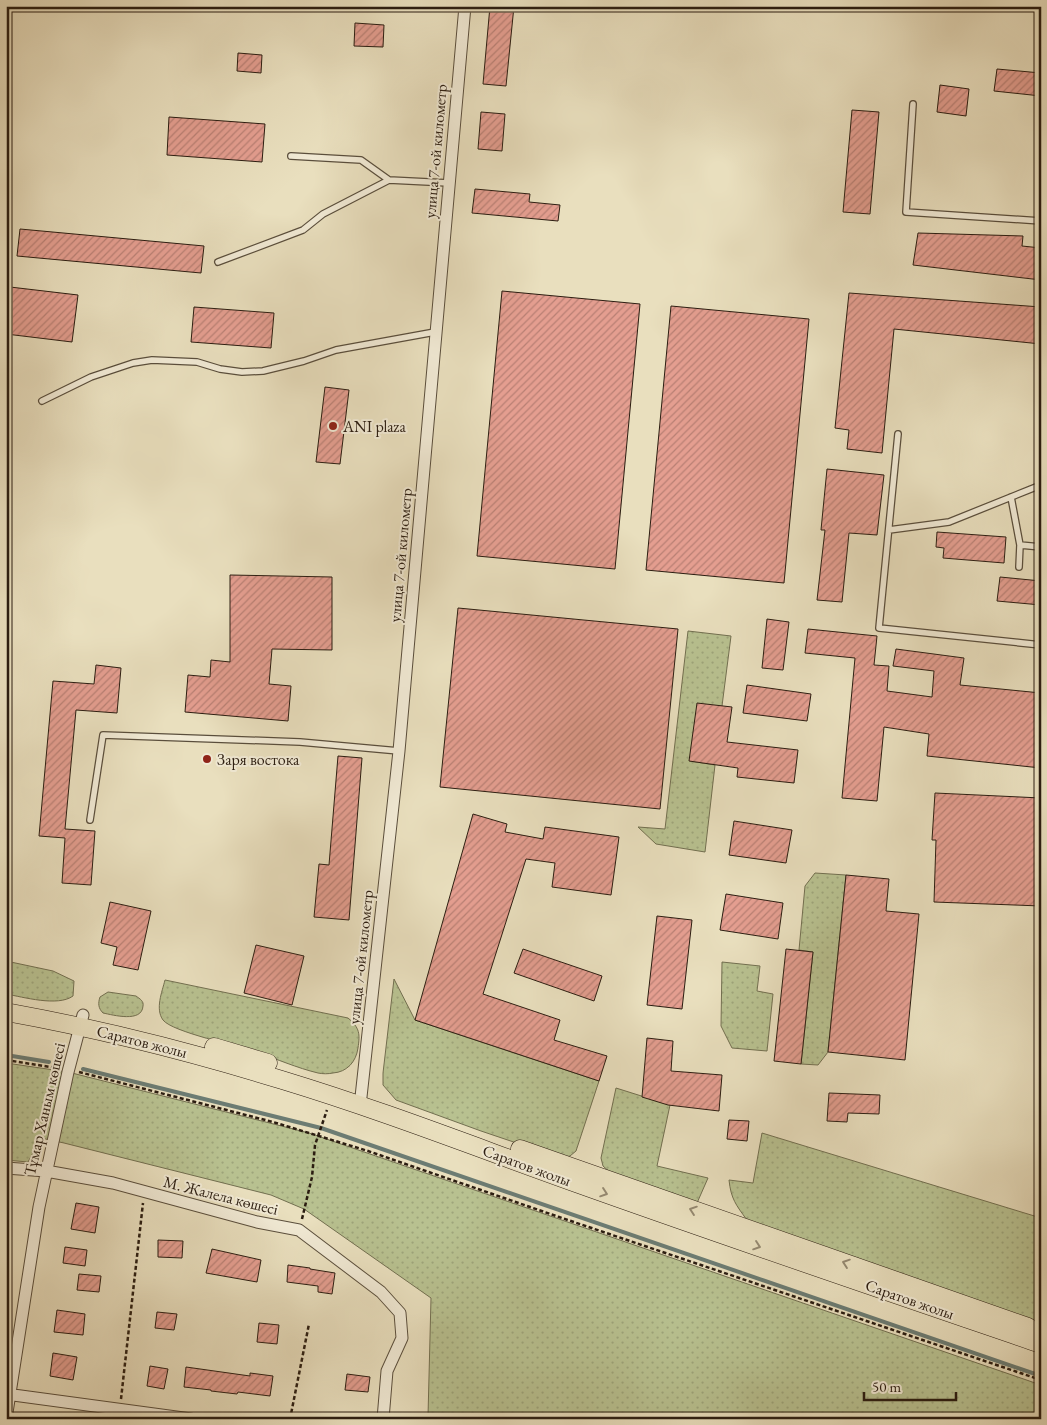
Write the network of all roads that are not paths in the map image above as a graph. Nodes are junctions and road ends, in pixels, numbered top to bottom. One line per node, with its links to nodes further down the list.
1 (465, 6): 5 (street, улица 7-ой километр)
2 (913, 104): 6 (lane)
3 (291, 156): 4 (lane)
4 (389, 180): 5 (lane); 7 (lane)
5 (448, 183): 8 (street, улица 7-ой километр)
6 (1041, 220)
7 (218, 262)
8 (435, 332): 9 (lane); 18 (street, улица 7-ой километр)
9 (42, 401)
10 (898, 434): 13 (lane)
11 (1041, 485): 12 (lane)
12 (1012, 497): 13 (lane); 14 (lane)
13 (889, 530): 17 (lane)
14 (1020, 545): 15 (lane); 16 (lane)
15 (1041, 547)
16 (1019, 567)
17 (1041, 645)
18 (399, 751): 19 (lane); 23 (street, улица 7-ой километр)
19 (90, 820)
20 (6, 1000): 22 (main road, Саратов жолы)
21 (6, 1012): 22 (main road, Саратов жолы)
22 (81, 1020): 23 (main road, Саратов жолы); 25 (street, Тұмар Ханым көшесі)
23 (361, 1100): 26 (main road, Саратов жолы)
24 (6, 1168): 25 (street, М. Жалела көшесі)
25 (46, 1171): 29 (street, Тұмар Ханым көшесі); 32 (street, М. Жалела көшесі)
26 (579, 1177): 27 (main road, Саратов жолы, one-way to 26); 28 (main road, Саратов жолы, one-way to 28)
27 (1041, 1332)
28 (1041, 1344)
29 (8, 1395): 30 (street, Тұмар Ханым көшесі); 31 (street)
30 (6, 1419)
31 (191, 1419)
32 (382, 1419)

